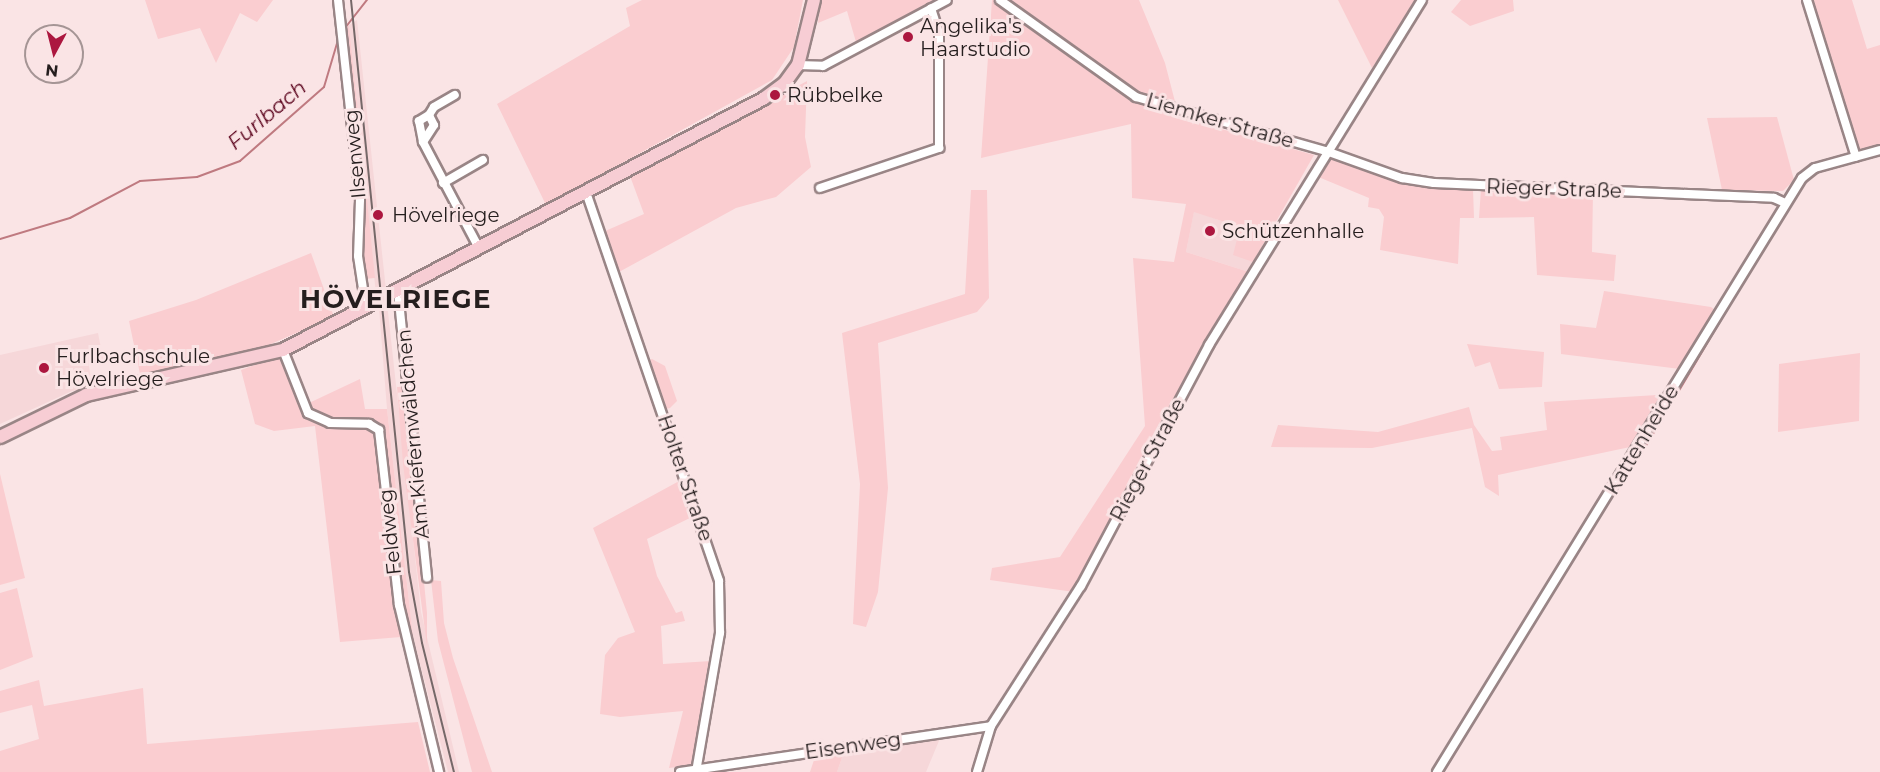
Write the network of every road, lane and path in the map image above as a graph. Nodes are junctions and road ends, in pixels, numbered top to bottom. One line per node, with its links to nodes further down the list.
1 (338, 0): 22 (street, Ilsenweg)
2 (814, 0): 8 (main road)
3 (947, 0): 7 (street)
4 (1000, 0): 13 (street, Liemker Straße)
5 (1422, 0): 13 (street, Rieger Straße)
6 (1807, 0): 14 (street)
7 (930, 8): 8 (street); 17 (street)
8 (798, 65): 18 (main road)
9 (455, 95): 10 (street)
10 (429, 115): 11 (street); 11 (street)
11 (423, 142): 16 (street)
12 (1880, 150): 14 (street, Kattenheide)
13 (1326, 151): 19 (street, Rieger Straße); 26 (street, Rieger Straße)
14 (1856, 157): 19 (street, Kattenheide)
15 (483, 160): 16 (street)
16 (443, 183): 20 (street)
17 (820, 188)
18 (588, 191): 20 (main road); 27 (street, Holter Straße)
19 (1785, 203): 31 (street, Kattenheide)
20 (479, 248): 21 (main road)
21 (398, 291): 22 (main road); 25 (street, Am Kiefernwäldchen)
22 (366, 309): 23 (main road)
23 (283, 350): 24 (main road); 28 (street, Feldweg)
24 (0, 437)
25 (427, 578)
26 (991, 726): 27 (street, Eisenweg); 30 (street, Rieger Straße)
27 (697, 771): 29 (street, Eisenweg)
28 (439, 772)
29 (680, 772)
30 (977, 772)
31 (1437, 772)

